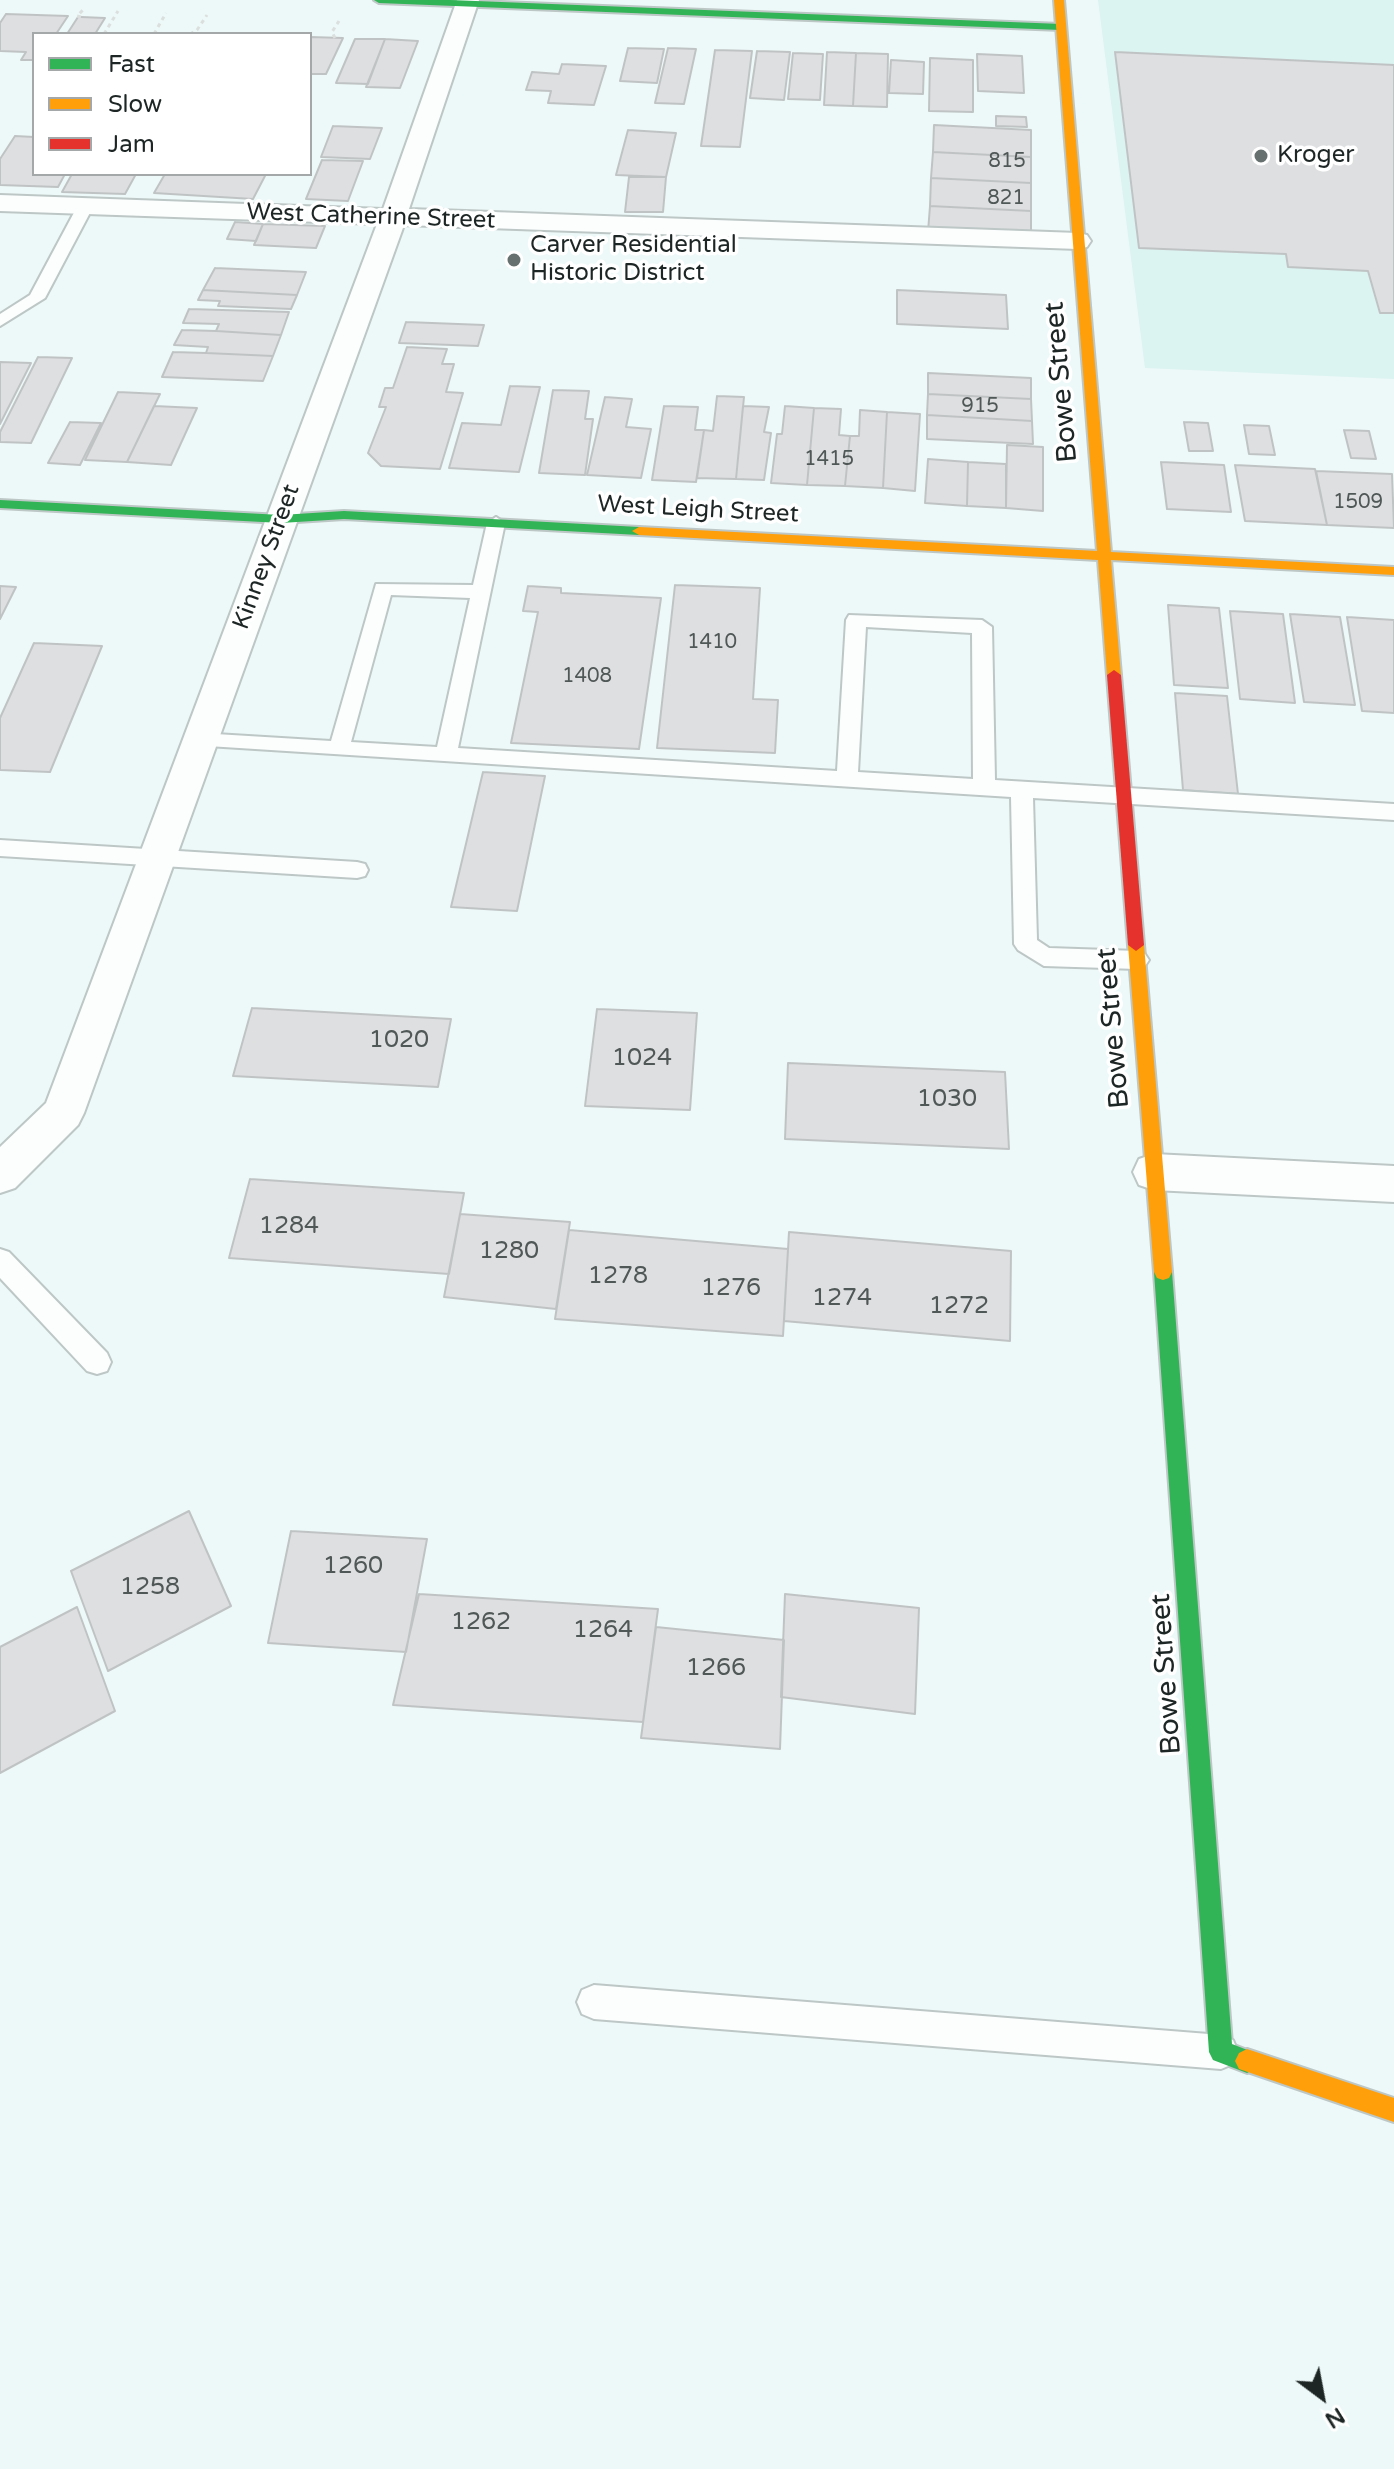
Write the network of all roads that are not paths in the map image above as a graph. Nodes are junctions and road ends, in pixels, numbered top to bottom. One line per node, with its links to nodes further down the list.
1 (379, 0): 3 (street)
2 (1059, 0): 4 (street, Bowe Street)
3 (468, 2): 4 (street); 7 (street, Kinney Street)
4 (1061, 27): 8 (street, Bowe Street)
5 (0, 203): 6 (street, West Catherine Street)
6 (85, 207): 7 (street, West Catherine Street); 9 (lane)
7 (393, 218): 8 (street, West Catherine Street); 11 (street, Kinney Street)
8 (1078, 241): 13 (street, Bowe Street)
9 (0, 321)
10 (0, 504): 11 (street, West Leigh Street)
11 (281, 519): 12 (street, West Leigh Street); 16 (street, Kinney Street)
12 (496, 523): 13 (street, West Leigh Street); 15 (lane)
13 (1104, 555): 14 (street, West Leigh Street); 22 (street, Bowe Street)
14 (1394, 571)
15 (481, 592): 17 (lane); 18 (lane)
16 (199, 740): 17 (lane); 25 (street, Kinney Street)
17 (339, 749): 18 (lane)
18 (446, 756): 19 (lane)
19 (847, 781): 20 (lane); 20 (lane)
20 (984, 789): 21 (lane)
21 (1022, 791): 22 (lane); 27 (lane)
22 (1123, 797): 23 (lane); 27 (street, Bowe Street)
23 (1394, 812)
24 (0, 848): 25 (lane)
25 (156, 858): 26 (lane); 29 (street, Kinney Street)
26 (357, 870)
27 (1137, 960): 28 (street, Bowe Street)
28 (1154, 1172): 30 (street); 34 (street, Bowe Street)
29 (0, 1175)
30 (1394, 1184)
31 (0, 1260): 32 (lane)
32 (97, 1362)
33 (594, 2002): 34 (lane)
34 (1221, 2052): 35 (street)
35 (1394, 2110)

